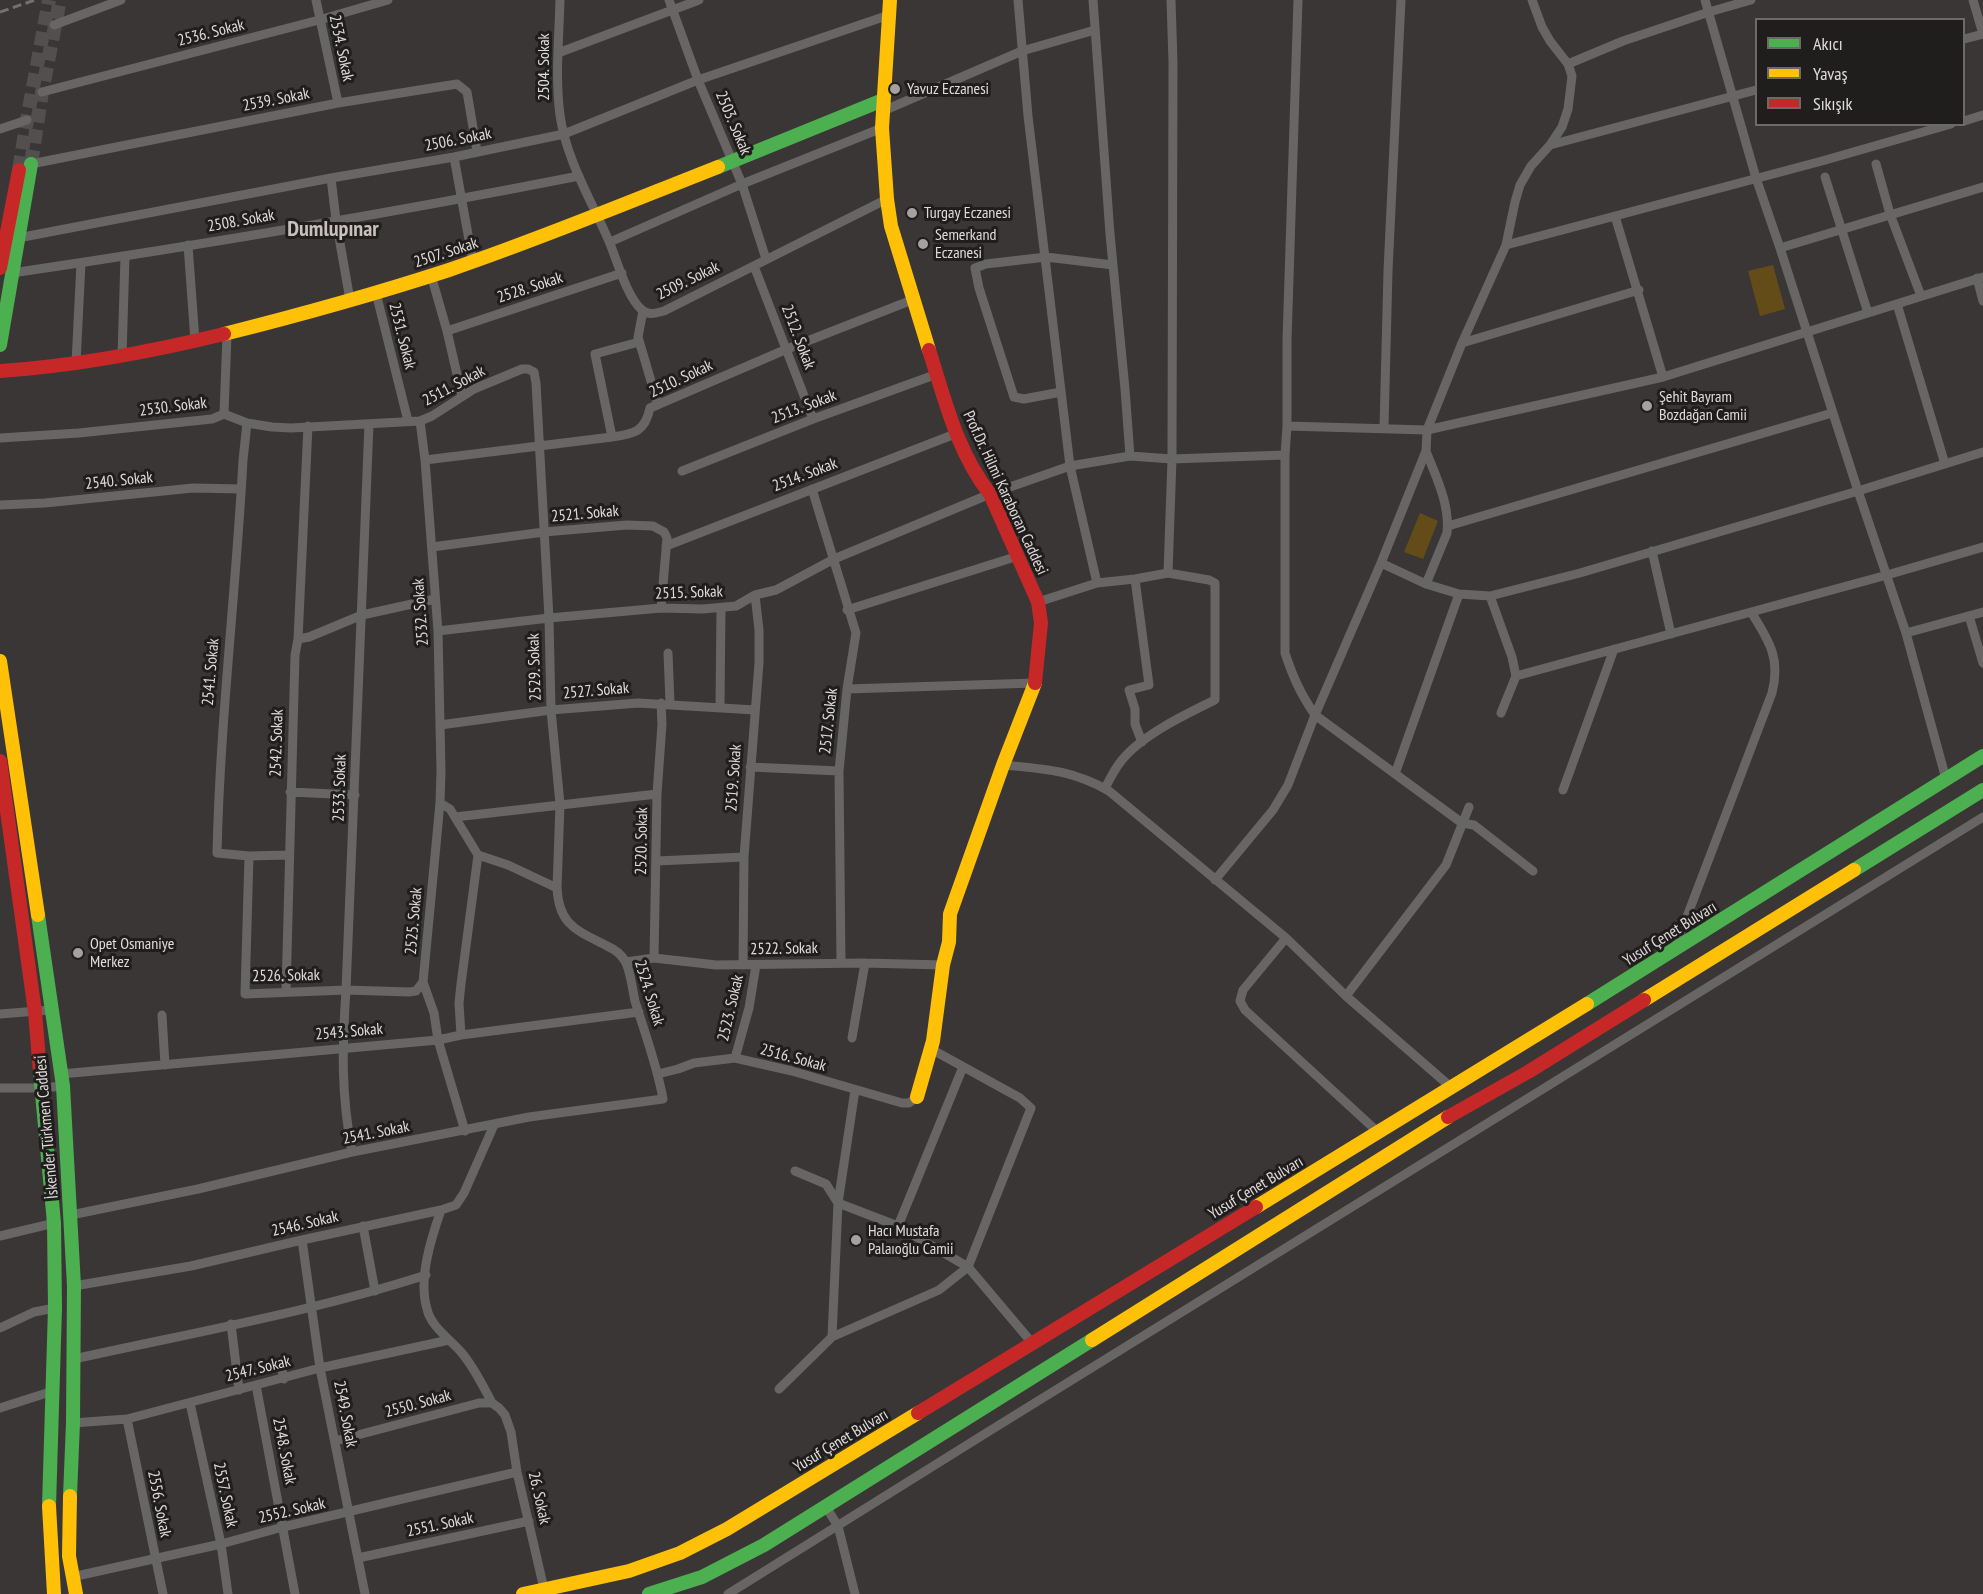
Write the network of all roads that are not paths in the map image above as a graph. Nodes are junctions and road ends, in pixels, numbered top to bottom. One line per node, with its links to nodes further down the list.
1 (121, 0): 21 (street)
2 (316, 0): 20 (street, 2534. Sokak)
3 (388, 0): 20 (street, 2536. Sokak)
4 (560, 0): 26 (street, 2504. Sokak)
5 (669, 0): 17 (street, 2503. Sokak)
6 (699, 0): 17 (street)
7 (890, 0): 19 (main road, Prof.Dr. Hilmi Karaboran Caddesi)
8 (1018, 0): 25 (street)
9 (1093, 0): 22 (street)
10 (1171, 0): 120 (street)
11 (1298, 0): 109 (street)
12 (1401, 0): 110 (street)
13 (1532, 0): 27 (street)
14 (1706, 0): 18 (street)
15 (1751, 0): 18 (street)
16 (1973, 0): 23 (street)
17 (673, 10): 26 (street); 28 (street, 2503. Sokak)
18 (1709, 12): 27 (street); 31 (street)
19 (889, 15): 28 (street, 2506. Sokak); 33 (main road, Prof.Dr. Hilmi Karaboran Caddesi)
20 (319, 20): 30 (street, 2536. Sokak); 32 (street, 2534. Sokak)
21 (54, 24)
22 (1095, 30): 25 (street); 70 (street)
23 (1983, 34): 24 (street)
24 (1965, 39)
25 (1022, 51): 33 (street); 66 (street)
26 (558, 53): 40 (street, 2504. Sokak)
27 (1568, 64): 41 (street)
28 (698, 81): 40 (street, 2506. Sokak); 44 (street, 2503. Sokak)
29 (1755, 90): 31 (street)
30 (42, 92)
31 (1733, 96): 41 (street); 50 (street)
32 (338, 103): 42 (street, 2539. Sokak); 46 (street, 2539. Sokak)
33 (883, 106): 38 (main road, Prof.Dr. Hilmi Karaboran Caddesi); 44 (main road, 2507. Sokak)
34 (1983, 116): 36 (street)
35 (27, 120): 39 (street)
36 (1965, 121)
37 (1944, 126): 50 (street)
38 (882, 128): 51 (street); 54 (main road, Prof.Dr. Hilmi Karaboran Caddesi)
39 (0, 129)
40 (564, 134): 42 (street, 2506. Sokak); 47 (street, 2509. Sokak)
41 (1550, 146): 63 (street)
42 (477, 151): 43 (street, 2506. Sokak)
43 (454, 157): 49 (street, 2506. Sokak); 53 (street)
44 (733, 161): 51 (street, 2503. Sokak); 55 (main road, 2507. Sokak)
45 (1876, 164): 56 (street)
46 (25, 167): 60 (main road)
47 (579, 176): 53 (street, 2508. Sokak); 55 (street, 2509. Sokak)
48 (1825, 177): 59 (street)
49 (331, 178): 58 (street); 60 (street, 2506. Sokak)
50 (1756, 178): 57 (street); 64 (street)
51 (742, 184): 61 (street); 67 (street, 2503. Sokak)
52 (1983, 187): 56 (street)
53 (461, 199): 58 (street, 2508. Sokak); 68 (street)
54 (887, 199): 67 (street, 2509. Sokak); 80 (main road, Prof.Dr. Hilmi Karaboran Caddesi)
55 (597, 214): 61 (street, 2509. Sokak); 68 (main road, 2507. Sokak)
56 (1890, 214): 59 (street); 78 (street)
57 (1615, 216): 63 (street); 76 (street)
58 (336, 220): 62 (street, 2508. Sokak); 79 (street)
59 (1842, 229): 64 (street); 84 (street)
60 (8, 236): 72 (main road)
61 (610, 242): 73 (street, 2509. Sokak)
62 (188, 245): 65 (street, 2508. Sokak); 88 (street)
63 (1506, 245): 90 (street)
64 (1780, 248): 86 (street)
65 (125, 256): 69 (street, 2508. Sokak); 93 (street)
66 (1046, 257): 70 (street); 98 (street); 98 (street)
67 (766, 259): 71 (street, 2509. Sokak)
68 (473, 262): 74 (main road, 2507. Sokak)
69 (81, 263): 72 (street, 2508. Sokak); 94 (street)
70 (1113, 265): 119 (street)
71 (754, 266): 83 (street, 2509. Sokak); 92 (street, 2512. Sokak)
72 (6, 271): 91 (main road)
73 (622, 273): 83 (street, 2509. Sokak); 85 (street, 2528. Sokak)
74 (431, 275): 77 (main road, 2507. Sokak); 85 (street)
75 (1980, 278): 78 (street); 81 (street)
76 (1639, 290): 90 (street); 97 (street)
77 (376, 292): 79 (main road, 2507. Sokak); 104 (street, 2531. Sokak)
78 (1920, 296): 82 (street)
79 (350, 300): 87 (main road, 2507. Sokak)
80 (912, 300): 92 (street, 2510. Sokak); 96 (main road, Prof.Dr. Hilmi Karaboran Caddesi)
81 (1983, 300)
82 (1897, 304): 84 (street); 122 (street)
83 (643, 311): 89 (street)
84 (1868, 313): 86 (street)
85 (447, 331): 99 (street)
86 (1806, 333): 97 (street); 101 (street)
87 (227, 334): 88 (main road, 2507. Sokak); 102 (street)
88 (195, 341): 93 (main road, 2507. Sokak)
89 (639, 342): 100 (street); 113 (street)
90 (1462, 343): 111 (street)
91 (0, 345)
92 (787, 349): 100 (street, 2510. Sokak); 103 (street, 2512. Sokak)
93 (122, 356): 94 (main road, 2507. Sokak)
94 (76, 363): 95 (main road, 2507. Sokak)
95 (0, 371)
96 (937, 374): 103 (street, 2513. Sokak); 112 (main road, Prof.Dr. Hilmi Karaboran Caddesi)
97 (1663, 377): 111 (street)
98 (1061, 392): 123 (street)
99 (462, 396): 105 (street, 2511. Sokak); 115 (street, 2511. Sokak)
100 (658, 405): 113 (street, 2510. Sokak)
101 (1832, 412): 127 (street); 130 (street)
102 (224, 414): 106 (street, 2530. Sokak); 114 (street, 2530. Sokak)
103 (813, 419): 124 (street, 2513. Sokak)
104 (408, 421): 105 (street, 2530. Sokak); 107 (street, 2530. Sokak)
105 (420, 421): 121 (street, 2532. Sokak)
106 (247, 423): 108 (street, 2530. Sokak); 125 (street, 2541. Sokak)
107 (369, 423): 108 (street, 2530. Sokak); 154 (street, 2533. Sokak)
108 (308, 426): 160 (street, 2542. Sokak)
109 (1287, 426): 110 (street); 118 (street)
110 (1384, 427): 111 (street)
111 (1427, 430): 116 (street)
112 (955, 434): 126 (street, 2514. Sokak); 128 (main road, Prof.Dr. Hilmi Karaboran Caddesi)
113 (612, 437): 115 (street, 2510. Sokak)
114 (0, 438)
115 (539, 446): 121 (street, 2510. Sokak); 131 (street, 2529. Sokak)
116 (1426, 451): 130 (street); 138 (street)
117 (1983, 452): 122 (street)
118 (1285, 455): 120 (street, 2515. Sokak); 173 (street)
119 (1130, 456): 120 (street, 2515. Sokak); 123 (street, 2515. Sokak)
120 (1172, 459): 139 (street)
121 (425, 460): 134 (street, 2532. Sokak)
122 (1945, 464): 127 (street)
123 (1070, 466): 128 (street, 2515. Sokak); 142 (street)
124 (682, 471)
125 (241, 489): 129 (street, 2540. Sokak); 198 (street, 2541. Sokak)
126 (812, 489): 132 (street, 2514. Sokak); 137 (street, 2517. Sokak)
127 (1858, 490): 135 (street); 140 (street)
128 (990, 495): 136 (main road, Prof.Dr. Hilmi Karaboran Caddesi); 137 (street, 2515. Sokak)
129 (0, 506)
130 (1448, 526): 143 (street)
131 (544, 532): 132 (street, 2521. Sokak); 134 (street, 2521. Sokak); 156 (street, 2529. Sokak)
132 (666, 546): 149 (street)
133 (1983, 546): 140 (street)
134 (432, 547): 147 (street, 2532. Sokak)
135 (1652, 552): 146 (street); 159 (street)
136 (1018, 556): 148 (main road, Prof.Dr. Hilmi Karaboran Caddesi); 151 (street)
137 (834, 559): 145 (street, 2515. Sokak); 151 (street, 2517. Sokak)
138 (1381, 563): 143 (street); 173 (street)
139 (1168, 573): 141 (street); 175 (street)
140 (1887, 575): 152 (street); 158 (street)
141 (1135, 579): 142 (street); 175 (street)
142 (1097, 583): 148 (street)
143 (1426, 584): 144 (street)
144 (1459, 594): 146 (street); 181 (street)
145 (755, 595): 150 (street, 2515. Sokak); 171 (street, 2519. Sokak)
146 (1490, 596): 165 (street)
147 (435, 599): 154 (street); 157 (street, 2532. Sokak)
148 (1038, 602): 166 (main road, Prof.Dr. Hilmi Karaboran Caddesi)
149 (661, 608): 150 (street, 2515. Sokak); 156 (street, 2515. Sokak)
150 (721, 608): 169 (street)
151 (847, 610): 167 (street, 2517. Sokak)
152 (1751, 612): 159 (street); 205 (street)
153 (1983, 612): 155 (street)
154 (362, 615): 160 (street); 188 (street, 2533. Sokak)
155 (1969, 616): 158 (street); 164 (street)
156 (549, 618): 157 (street, 2515. Sokak); 170 (street, 2529. Sokak)
157 (438, 631): 174 (street, 2532. Sokak)
158 (1906, 633): 182 (street)
159 (1671, 634): 161 (street)
160 (298, 639): 186 (street, 2542. Sokak)
161 (1614, 649): 165 (street); 184 (street)
162 (668, 653): 168 (street, 2520. Sokak)
163 (0, 661): 217 (main road, İskender Türkmen Caddesi)
164 (1983, 663)
165 (1516, 676): 172 (street)
166 (1035, 683): 167 (street); 178 (main road, Prof.Dr. Hilmi Karaboran Caddesi)
167 (847, 689): 180 (street, 2517. Sokak)
168 (665, 703): 169 (street, 2527. Sokak); 170 (street, 2527. Sokak); 187 (street, 2520. Sokak)
169 (720, 707): 171 (street, 2527. Sokak)
170 (551, 710): 174 (street, 2527. Sokak); 190 (street, 2529. Sokak)
171 (755, 710): 179 (street, 2519. Sokak)
172 (1501, 713)
173 (1315, 715): 181 (street); 202 (street)
174 (440, 725): 189 (street, 2532. Sokak)
175 (1142, 742): 183 (street)
176 (1983, 756): 182 (main road, Yusuf Çenet Bulvarı)
177 (0, 761): 195 (main road, İskender Türkmen Caddesi)
178 (1003, 765): 183 (street); 212 (main road, Prof.Dr. Hilmi Karaboran Caddesi)
179 (750, 767): 180 (street); 199 (street, 2519. Sokak)
180 (839, 771): 208 (street, 2517. Sokak)
181 (1395, 774): 194 (street)
182 (1946, 778): 205 (main road, Yusuf Çenet Bulvarı)
183 (1105, 788): 202 (street)
184 (1563, 790)
185 (1983, 790): 276 (main road)
186 (290, 792): 188 (street); 196 (street, 2542. Sokak)
187 (657, 794): 190 (street); 200 (street, 2520. Sokak)
188 (355, 795): 214 (street, 2533. Sokak)
189 (440, 803): 192 (street); 213 (street, 2525. Sokak)
190 (560, 804): 192 (street); 203 (street, 2529. Sokak)
191 (1469, 807): 194 (street)
192 (455, 817): 197 (street)
193 (1983, 817): 279 (street)
194 (1462, 823): 201 (street); 216 (street)
195 (5, 839): 219 (main road, İskender Türkmen Caddesi)
196 (288, 855): 198 (street, 2541. Sokak); 215 (street, 2542. Sokak)
197 (478, 855): 203 (street); 222 (street)
198 (249, 856): 215 (street, 2526. Sokak)
199 (744, 857): 200 (street); 210 (street, 2519. Sokak)
200 (657, 861): 206 (street, 2520. Sokak)
201 (1533, 871)
202 (1215, 880): 204 (street)
203 (557, 888): 207 (street, 2524. Sokak)
204 (1286, 938): 216 (street); 239 (street)
205 (1674, 951): 234 (main road, Yusuf Çenet Bulvarı)
206 (654, 958): 207 (street, 2522. Sokak); 210 (street, 2522. Sokak)
207 (626, 962): 218 (street, 2524. Sokak)
208 (841, 963): 209 (street, 2522. Sokak); 211 (street, 2522. Sokak)
209 (865, 963): 212 (street, 2522. Sokak); 223 (street)
210 (743, 965): 211 (street, 2522. Sokak)
211 (756, 965): 227 (street, 2523. Sokak)
212 (943, 965): 226 (main road, Prof.Dr. Hilmi Karaboran Caddesi)
213 (423, 982): 214 (street, 2526. Sokak); 224 (street, 2525. Sokak)
214 (346, 990): 215 (street, 2526. Sokak); 225 (street, 2533. Sokak)
215 (286, 992)
216 (1346, 996): 234 (street)
217 (51, 1010): 219 (street); 231 (main road, İskender Türkmen Caddesi)
218 (639, 1011): 222 (street, 2543. Sokak); 230 (street, 2524. Sokak)
219 (36, 1012): 220 (street); 233 (main road, İskender Türkmen Caddesi)
220 (0, 1014)
221 (162, 1015): 228 (street)
222 (461, 1035): 224 (street, 2543. Sokak)
223 (852, 1038)
224 (438, 1040): 225 (street, 2543. Sokak); 238 (street, 2525. Sokak)
225 (342, 1048): 228 (street, 2543. Sokak); 240 (street, 2533. Sokak)
226 (931, 1049): 229 (street); 236 (main road, Prof.Dr. Hilmi Karaboran Caddesi)
227 (735, 1058): 230 (street, 2516. Sokak); 235 (street, 2516. Sokak)
228 (165, 1065): 231 (street, 2543. Sokak)
229 (963, 1067): 247 (street); 250 (street)
230 (658, 1074): 237 (street, 2541. Sokak)
231 (62, 1080): 233 (street, 2543. Sokak); 244 (main road, İskender Türkmen Caddesi)
232 (0, 1088): 233 (street, 2543. Sokak)
233 (43, 1088): 245 (main road, İskender Türkmen Caddesi)
234 (1452, 1088): 239 (main road, Yusuf Çenet Bulvarı)
235 (855, 1090): 236 (street, 2516. Sokak); 242 (street)
236 (917, 1097)
237 (494, 1125): 238 (street, 2541. Sokak); 243 (street, 2546. Sokak)
238 (465, 1131): 240 (street, 2541. Sokak)
239 (1379, 1133): 260 (main road, Yusuf Çenet Bulvarı)
240 (352, 1152): 244 (street, 2541. Sokak)
241 (795, 1171): 242 (street)
242 (838, 1203): 247 (street); 258 (street)
243 (441, 1210): 246 (street, 2546. Sokak); 251 (street)
244 (71, 1215): 252 (main road, İskender Türkmen Caddesi)
245 (54, 1223): 248 (street); 255 (main road, İskender Türkmen Caddesi)
246 (363, 1226): 249 (street, 2546. Sokak); 253 (street)
247 (898, 1226): 250 (street)
248 (0, 1236)
249 (302, 1240): 252 (street, 2546. Sokak); 254 (street, 2549. Sokak)
250 (968, 1267): 258 (street); 260 (street)
251 (426, 1275): 253 (street); 259 (street)
252 (74, 1286): 261 (main road, İskender Türkmen Caddesi)
253 (375, 1291): 254 (street)
254 (311, 1307): 256 (street); 263 (street, 2549. Sokak)
255 (55, 1308): 257 (street); 268 (main road, İskender Türkmen Caddesi)
256 (231, 1324): 261 (street); 266 (street)
257 (0, 1328)
258 (832, 1337): 267 (street)
259 (449, 1340): 263 (street, 2547. Sokak); 270 (street)
260 (1033, 1344): 285 (main road, Yusuf Çenet Bulvarı)
261 (74, 1359): 273 (main road, İskender Türkmen Caddesi)
262 (280, 1362): 264 (street)
263 (320, 1368): 264 (street, 2547. Sokak); 274 (street, 2549. Sokak)
264 (284, 1379): 265 (street, 2547. Sokak)
265 (256, 1385): 266 (street, 2547. Sokak); 280 (street, 2548. Sokak)
266 (239, 1389): 269 (street, 2547. Sokak)
267 (779, 1389)
268 (53, 1391): 271 (street); 286 (main road, İskender Türkmen Caddesi)
269 (190, 1403): 272 (street, 2547. Sokak); 281 (street, 2557. Sokak)
270 (492, 1403): 274 (street, 2550. Sokak); 275 (street, 26. Sokak)
271 (0, 1408)
272 (127, 1419): 273 (street, 2547. Sokak); 283 (street, 2556. Sokak)
273 (73, 1423): 284 (main road, İskender Türkmen Caddesi)
274 (335, 1441): 277 (street, 2549. Sokak)
275 (518, 1472): 277 (street, 2552. Sokak); 278 (street, 26. Sokak)
276 (826, 1506): 279 (street); 293 (main road)
277 (348, 1513): 280 (street, 2552. Sokak); 282 (street, 2549. Sokak)
278 (529, 1521): 282 (street, 2551. Sokak); 285 (street, 26. Sokak)
279 (838, 1526): 294 (street); 295 (street)
280 (283, 1527): 281 (street, 2552. Sokak); 290 (street, 2548. Sokak)
281 (221, 1544): 283 (street, 2552. Sokak); 289 (street, 2557. Sokak)
282 (358, 1558): 291 (street, 2549. Sokak)
283 (155, 1559): 284 (street, 2552. Sokak); 288 (street, 2556. Sokak)
284 (72, 1577): 287 (main road, İskender Türkmen Caddesi)
285 (544, 1589): 292 (main road, Yusuf Çenet Bulvarı)
286 (54, 1594)
287 (76, 1594)
288 (163, 1594)
289 (228, 1594)
290 (295, 1594)
291 (365, 1594)
292 (523, 1594)
293 (649, 1594)
294 (728, 1594)
295 (855, 1594)

